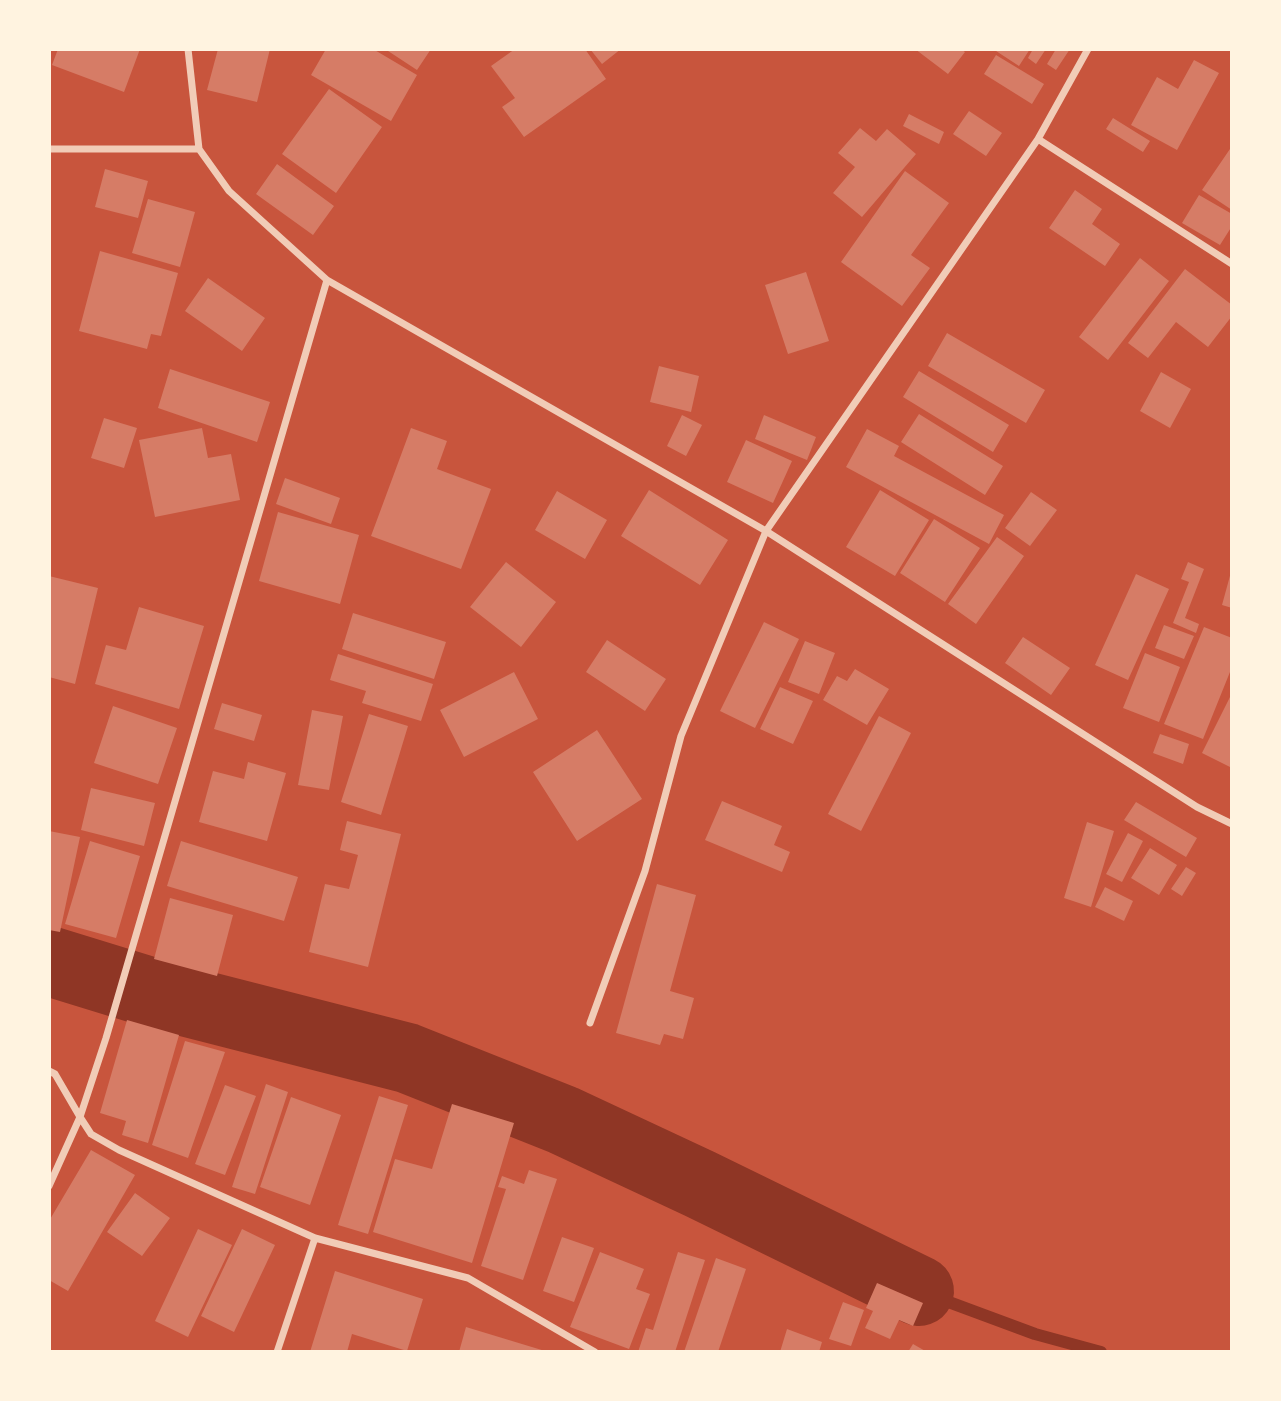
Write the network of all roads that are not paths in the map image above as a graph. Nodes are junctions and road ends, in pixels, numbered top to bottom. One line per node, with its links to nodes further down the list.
1 (188, 49): 5 (street)
2 (1088, 49): 3 (street)
3 (1038, 139): 6 (street); 8 (street)
4 (49, 149): 5 (street)
5 (200, 149): 7 (street)
6 (1232, 264)
7 (327, 280): 8 (street); 12 (street)
8 (766, 531): 9 (street); 10 (street)
9 (1232, 824)
10 (590, 1023)
11 (49, 1071): 12 (street)
12 (80, 1116): 13 (street); 14 (street)
13 (49, 1186)
14 (315, 1238): 15 (street); 16 (street)
15 (277, 1352)
16 (595, 1352)

